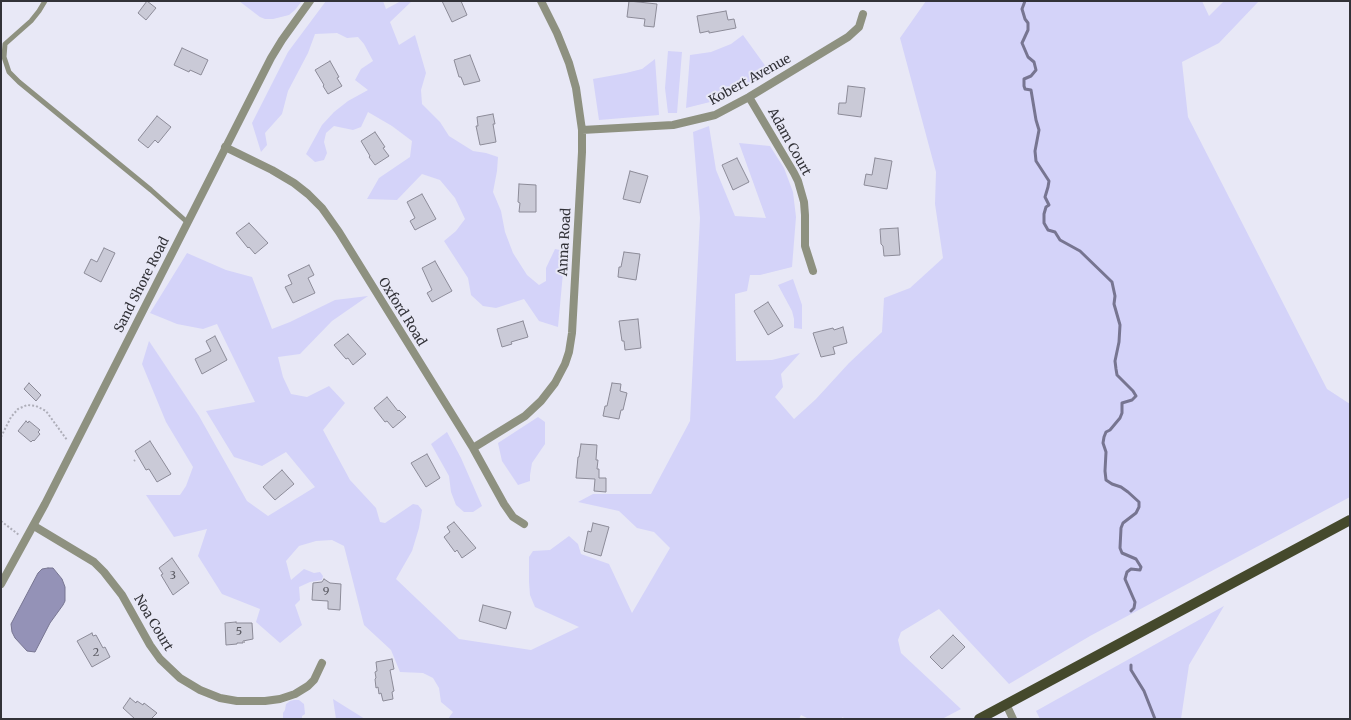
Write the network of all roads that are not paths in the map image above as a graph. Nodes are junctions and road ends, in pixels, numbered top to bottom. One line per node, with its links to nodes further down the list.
1 (45, 1): 8 (lane)
2 (310, 1): 7 (street, Sand Shore Road)
3 (541, 1): 6 (street, Anna Road)
4 (863, 14): 5 (street, Kobert Avenue)
5 (749, 98): 6 (street, Kobert Avenue); 9 (street, Adam Court)
6 (582, 130): 10 (street, Anna Road)
7 (225, 147): 8 (street, Sand Shore Road); 10 (street, Oxford Road)
8 (187, 222): 13 (street, Sand Shore Road)
9 (813, 271)
10 (473, 448): 12 (street, Oxford Road)
11 (1350, 520): 16 (main road)
12 (524, 524)
13 (34, 526): 14 (street, Sand Shore Road); 15 (street, Noa Court)
14 (1, 584)
15 (322, 663)
16 (1006, 704): 17 (main road); 18 (street)
17 (979, 719)
18 (1013, 719)

